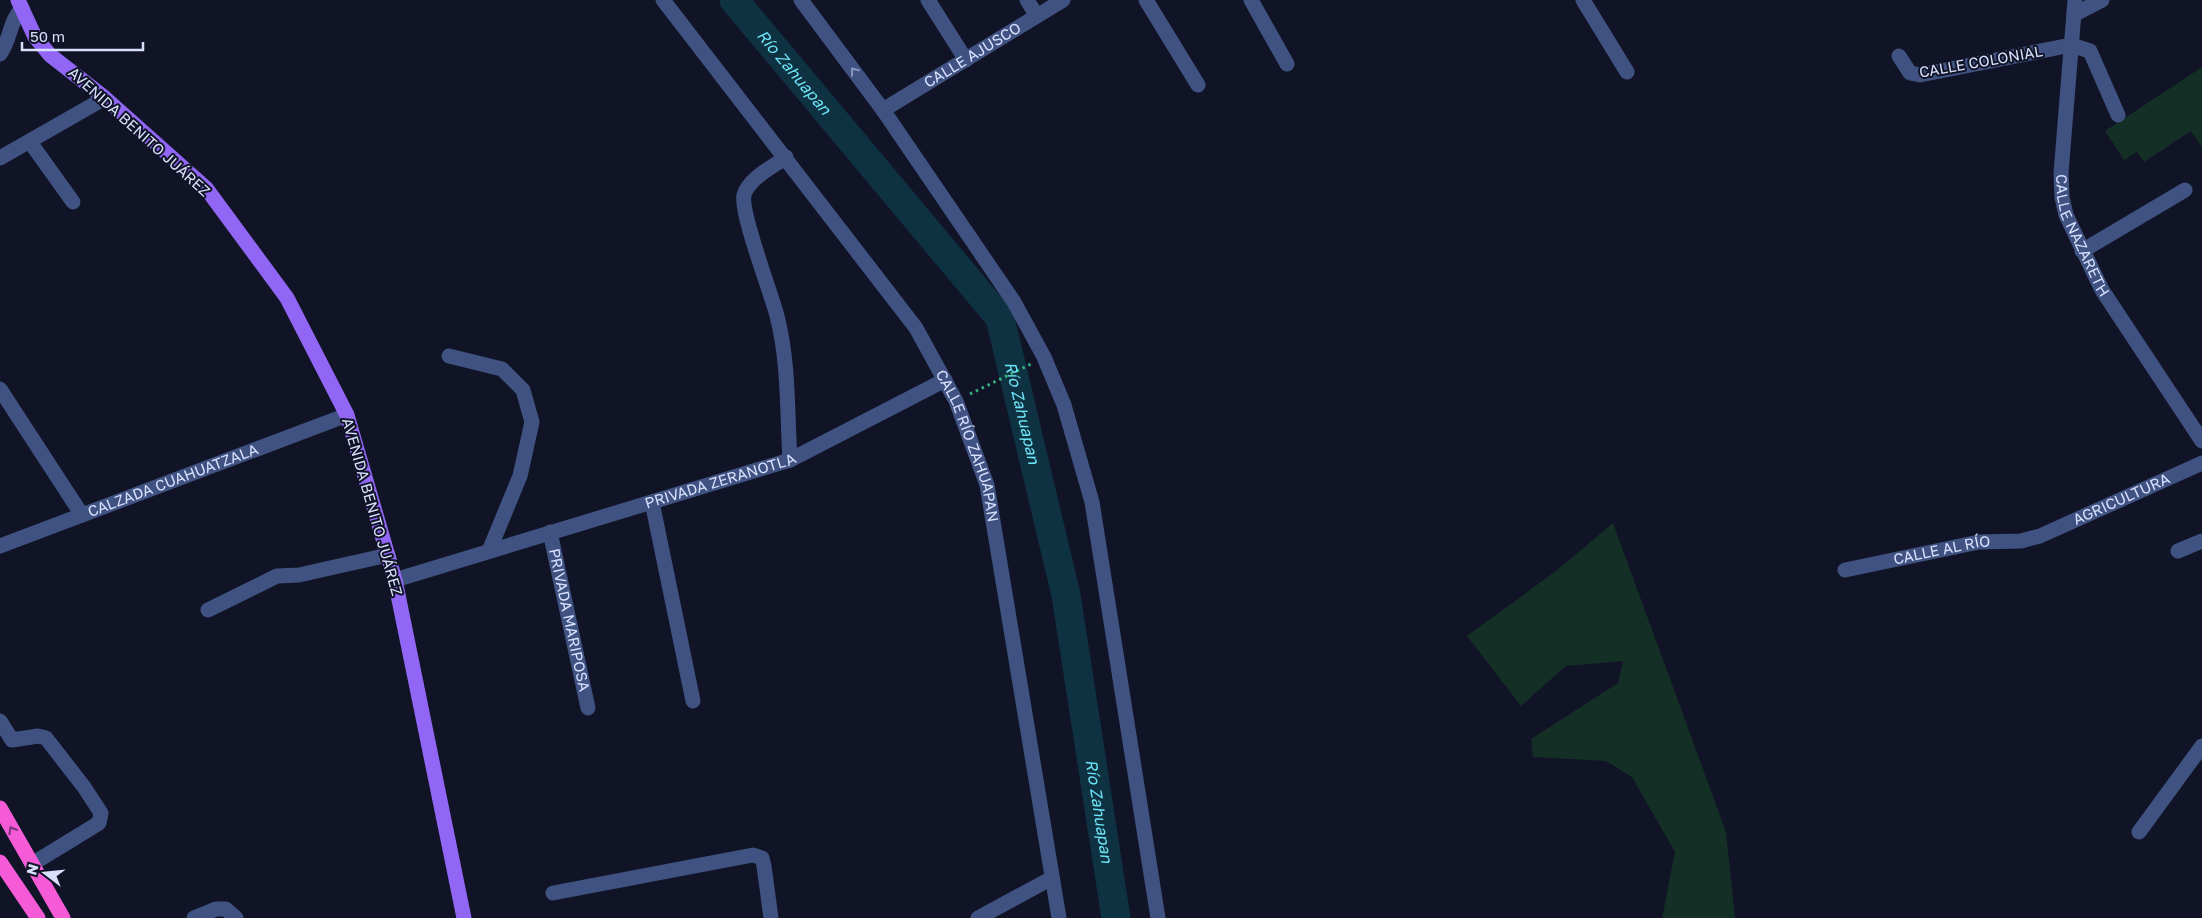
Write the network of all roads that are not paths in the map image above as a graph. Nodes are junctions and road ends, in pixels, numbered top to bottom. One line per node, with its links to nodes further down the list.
1 (663, 0): 24 (street, CALLE RÍO ZAHUAPAN)
2 (801, 0): 21 (street, one-way to 2)
3 (928, 0): 16 (street)
4 (1027, 0): 12 (street)
5 (1063, 0): 12 (street, CALLE AJUSCO)
6 (1146, 0): 19 (street)
7 (1251, 0): 17 (street)
8 (1583, 0): 18 (street)
9 (2102, 0): 11 (street)
10 (20, 4): 14 (street); 20 (main road, AVENIDA BENITO JUÁREZ)
11 (2075, 7): 13 (street, CALLE NAZARETH)
12 (1037, 16): 16 (street, CALLE AJUSCO)
13 (2071, 46): 15 (street, CALLE COLONIAL); 22 (street); 28 (street, CALLE NAZARETH)
14 (0, 54)
15 (1898, 56)
16 (966, 60): 21 (street, CALLE AJUSCO)
17 (1287, 64)
18 (1627, 72)
19 (1198, 85)
20 (105, 98): 23 (street); 32 (main road, AVENIDA BENITO JUÁREZ)
21 (883, 110): 66 (street)
22 (2118, 115)
23 (30, 142): 25 (street); 27 (street)
24 (786, 157): 30 (street, CALLE RÍO ZAHUAPAN); 34 (street, PRIVADA ZERANOTLA)
25 (0, 158)
26 (2185, 190): 28 (street)
27 (73, 202)
28 (2082, 251): 33 (street, CALLE NAZARETH)
29 (449, 356): 42 (street)
30 (945, 380): 34 (street); 56 (street, CALLE RÍO ZAHUAPAN)
31 (0, 389): 37 (street)
32 (347, 415): 37 (street, CALZADA CUAHUATZALA); 44 (main road, AVENIDA BENITO JUÁREZ)
33 (2202, 441)
34 (790, 460): 36 (street, PRIVADA ZERANOTLA)
35 (2202, 463): 39 (street, AGRICULTURA)
36 (652, 502): 38 (street, PRIVADA ZERANOTLA); 48 (street)
37 (82, 515): 41 (street, CALZADA CUAHUATZALA)
38 (550, 532): 42 (street, PRIVADA ZERANOTLA); 49 (street, PRIVADA MARIPOSA)
39 (2040, 536): 45 (street, CALLE AL RÍO)
40 (2202, 541): 43 (street)
41 (0, 546)
42 (489, 551): 46 (street, PRIVADA ZERANOTLA)
43 (2178, 551)
44 (388, 555): 46 (main road, AVENIDA BENITO JUÁREZ); 47 (street)
45 (1845, 570)
46 (395, 580): 62 (main road, AVENIDA BENITO JUÁREZ)
47 (208, 610)
48 (693, 701)
49 (588, 708)
50 (0, 721): 55 (street)
51 (2202, 746): 53 (street)
52 (0, 808): 55 (highway, one-way to 52)
53 (2139, 832)
54 (0, 862): 58 (highway)
55 (32, 864): 59 (highway)
56 (1052, 878): 64 (street); 65 (street, CALLE RÍO ZAHUAPAN)
57 (553, 893): 63 (street)
58 (38, 918)
59 (63, 918)
60 (194, 918): 61 (street)
61 (236, 918)
62 (464, 918)
63 (771, 918)
64 (978, 918)
65 (1059, 918)
66 (1158, 918)

